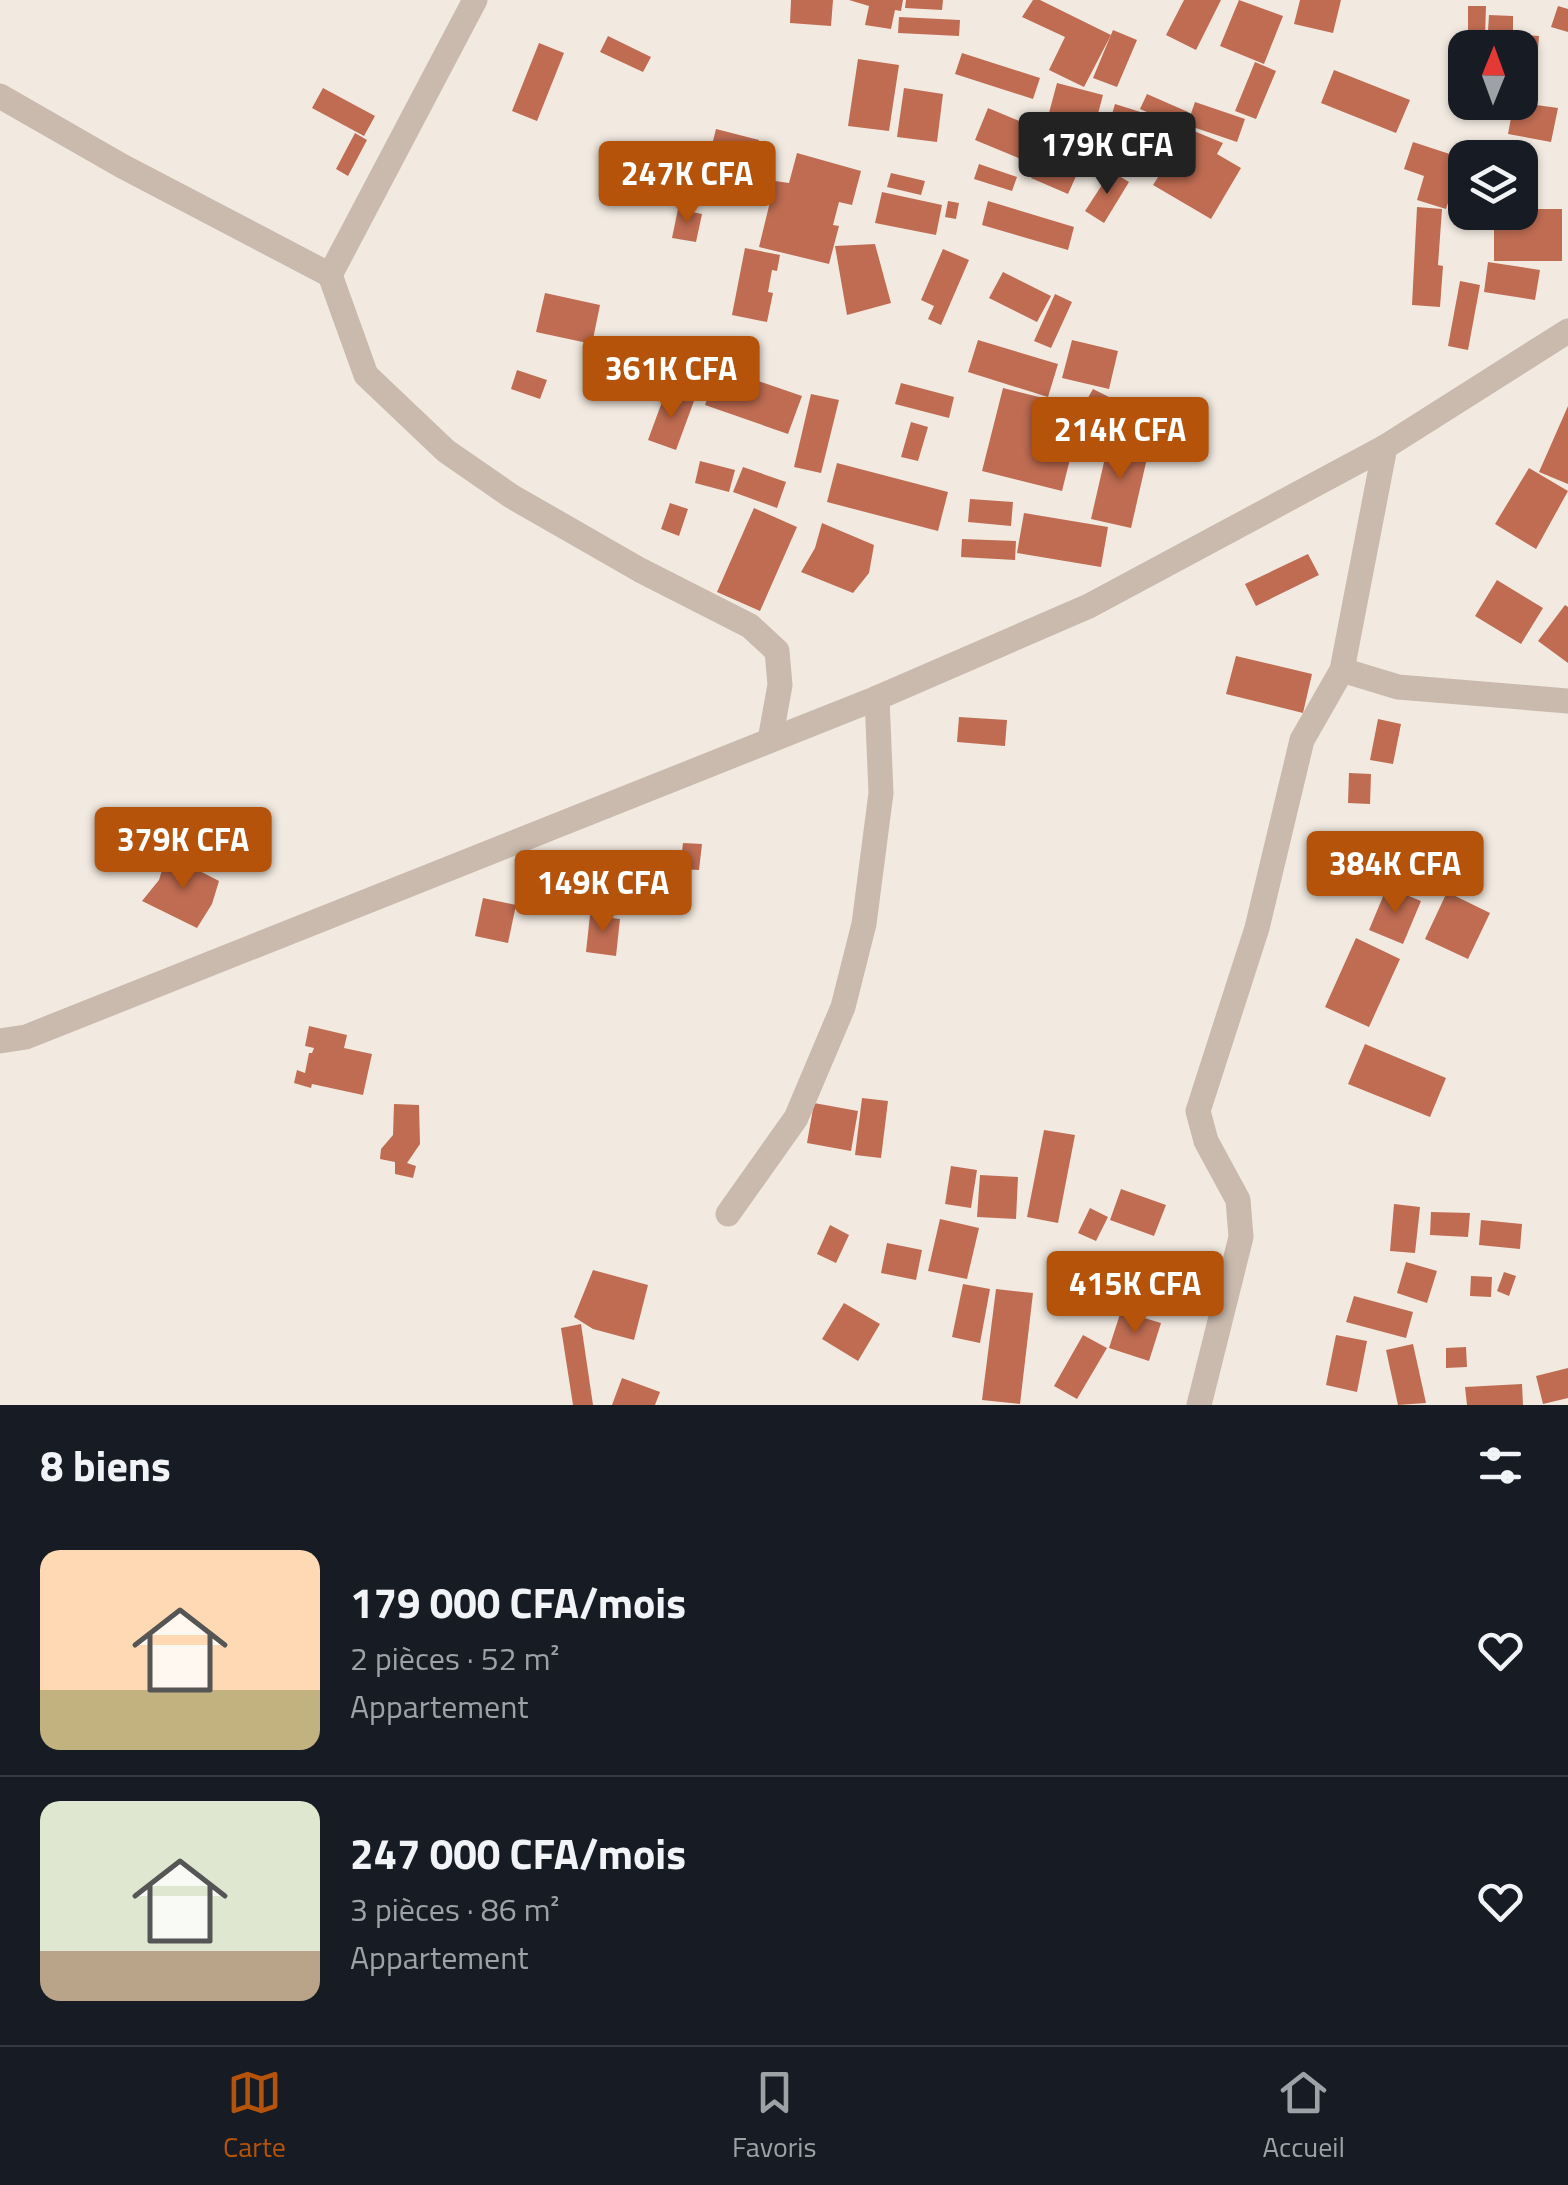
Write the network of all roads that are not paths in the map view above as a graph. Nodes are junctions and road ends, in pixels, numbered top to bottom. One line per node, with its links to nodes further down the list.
1 (475, 0): 3 (street)
2 (0, 96): 3 (street)
3 (330, 275): 9 (street)
4 (1568, 331): 5 (street)
5 (1386, 448): 6 (street); 7 (street)
6 (1342, 670): 8 (street); 12 (street)
7 (877, 698): 9 (street); 11 (street)
8 (1568, 701)
9 (770, 740): 10 (street)
10 (0, 1041)
11 (728, 1214)
12 (1199, 1405)

